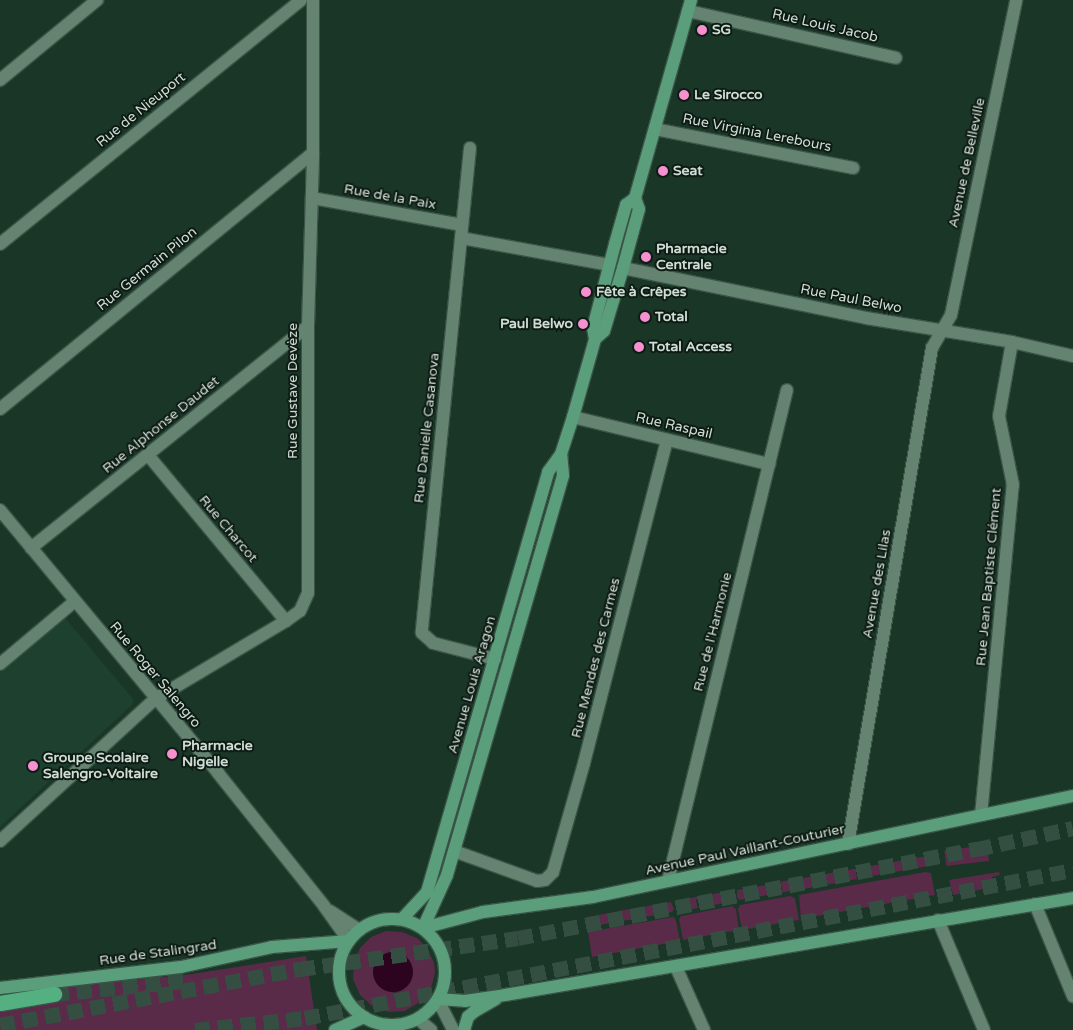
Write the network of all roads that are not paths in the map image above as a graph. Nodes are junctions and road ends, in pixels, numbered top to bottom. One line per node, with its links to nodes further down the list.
1 (98, 0): 7 (street)
2 (301, 0): 15 (street, Rue de Nieuport)
3 (313, 0): 10 (street, Rue Gustave Devèze)
4 (1016, 0): 19 (street, Avenue de Belleville)
5 (689, 6): 6 (street, Rue Louis Jacob); 8 (main road, Avenue Louis Aragon)
6 (896, 58)
7 (0, 80)
8 (655, 129): 11 (street, Rue Virginia Lerebours); 13 (main road, Avenue Louis Aragon)
9 (470, 148): 14 (street, Rue Danielle Casanova)
10 (313, 153): 12 (street, Rue Gustave Devèze); 24 (street, Rue Germain Pilon)
11 (853, 168)
12 (312, 198): 14 (street, Rue de la Paix); 18 (street, Rue Gustave Devèze)
13 (635, 198): 16 (main road, Avenue Louis Aragon); 17 (main road, Avenue Louis Aragon)
14 (462, 232): 16 (street, Rue de la Paix); 34 (street, Rue Danielle Casanova)
15 (0, 244)
16 (609, 265): 17 (main road); 20 (main road, Avenue Louis Aragon)
17 (623, 268): 19 (street, Rue Paul Belwo); 20 (main road, Avenue Louis Aragon)
18 (308, 326): 28 (street, Rue Alphonse Daudet); 33 (street, Rue Gustave Devèze)
19 (942, 331): 21 (street, Rue Paul Belwo); 40 (street, Avenue des Lilas)
20 (595, 339): 25 (main road, Avenue Louis Aragon)
21 (1012, 342): 22 (street, Rue Paul Belwo); 38 (street, Rue Jean Baptiste Clément)
22 (1073, 356)
23 (787, 390): 29 (street, Rue de l'Harmonie)
24 (0, 409)
25 (573, 417): 26 (street, Rue Raspail); 27 (main road, Avenue Louis Aragon)
26 (667, 440): 29 (street, Rue Raspail); 41 (street, Rue Mendes des Carmes)
27 (561, 454): 34 (main road, Avenue Louis Aragon); 41 (main road, Avenue Louis Aragon)
28 (148, 455): 31 (street, Rue Alphonse Daudet); 33 (street, Rue Charcot)
29 (769, 464): 42 (street, Rue de l'Harmonie)
30 (0, 510): 31 (street, Rue Roger Salengro)
31 (32, 548): 32 (street, Rue Roger Salengro)
32 (75, 601): 35 (street); 36 (street, Rue Roger Salengro)
33 (286, 622): 36 (street, Rue Gustave Devèze)
34 (495, 659): 46 (main road, Avenue Louis Aragon)
35 (0, 664)
36 (155, 699): 39 (street, Rue Gustave Devèze); 45 (street, Rue Roger Salengro)
37 (1073, 796): 38 (main road, Avenue Paul Vaillant-Couturier)
38 (981, 815): 40 (main road, Avenue Paul Vaillant-Couturier)
39 (0, 841)
40 (848, 844): 42 (main road, Avenue Paul Vaillant-Couturier)
41 (454, 851): 48 (main road, Avenue Louis Aragon)
42 (668, 881): 48 (main road, Avenue Paul Vaillant-Couturier)
43 (1073, 898): 44 (main road)
44 (1035, 904): 47 (main road); 55 (street)
45 (324, 906): 49 (street, Rue Roger Salengro); 50 (street, Rue Roger Salengro)
46 (402, 919): 48 (main road); 49 (main road)
47 (938, 920): 51 (main road); 66 (street)
48 (423, 928): 56 (main road)
49 (359, 930): 50 (main road)
50 (349, 941): 52 (main road, Rue de Stalingrad); 59 (main road)
51 (676, 967): 54 (main road); 65 (street)
52 (0, 988)
53 (54, 994): 57 (highway)
54 (505, 995): 56 (main road); 64 (main road)
55 (1073, 996)
56 (437, 1001): 58 (main road); 63 (street)
57 (0, 1003)
58 (418, 1019): 60 (main road); 62 (street)
59 (370, 1023): 60 (main road); 61 (main road)
60 (398, 1027)
61 (336, 1030)
62 (431, 1030)
63 (453, 1030)
64 (464, 1030)
65 (704, 1030)
66 (984, 1030)

